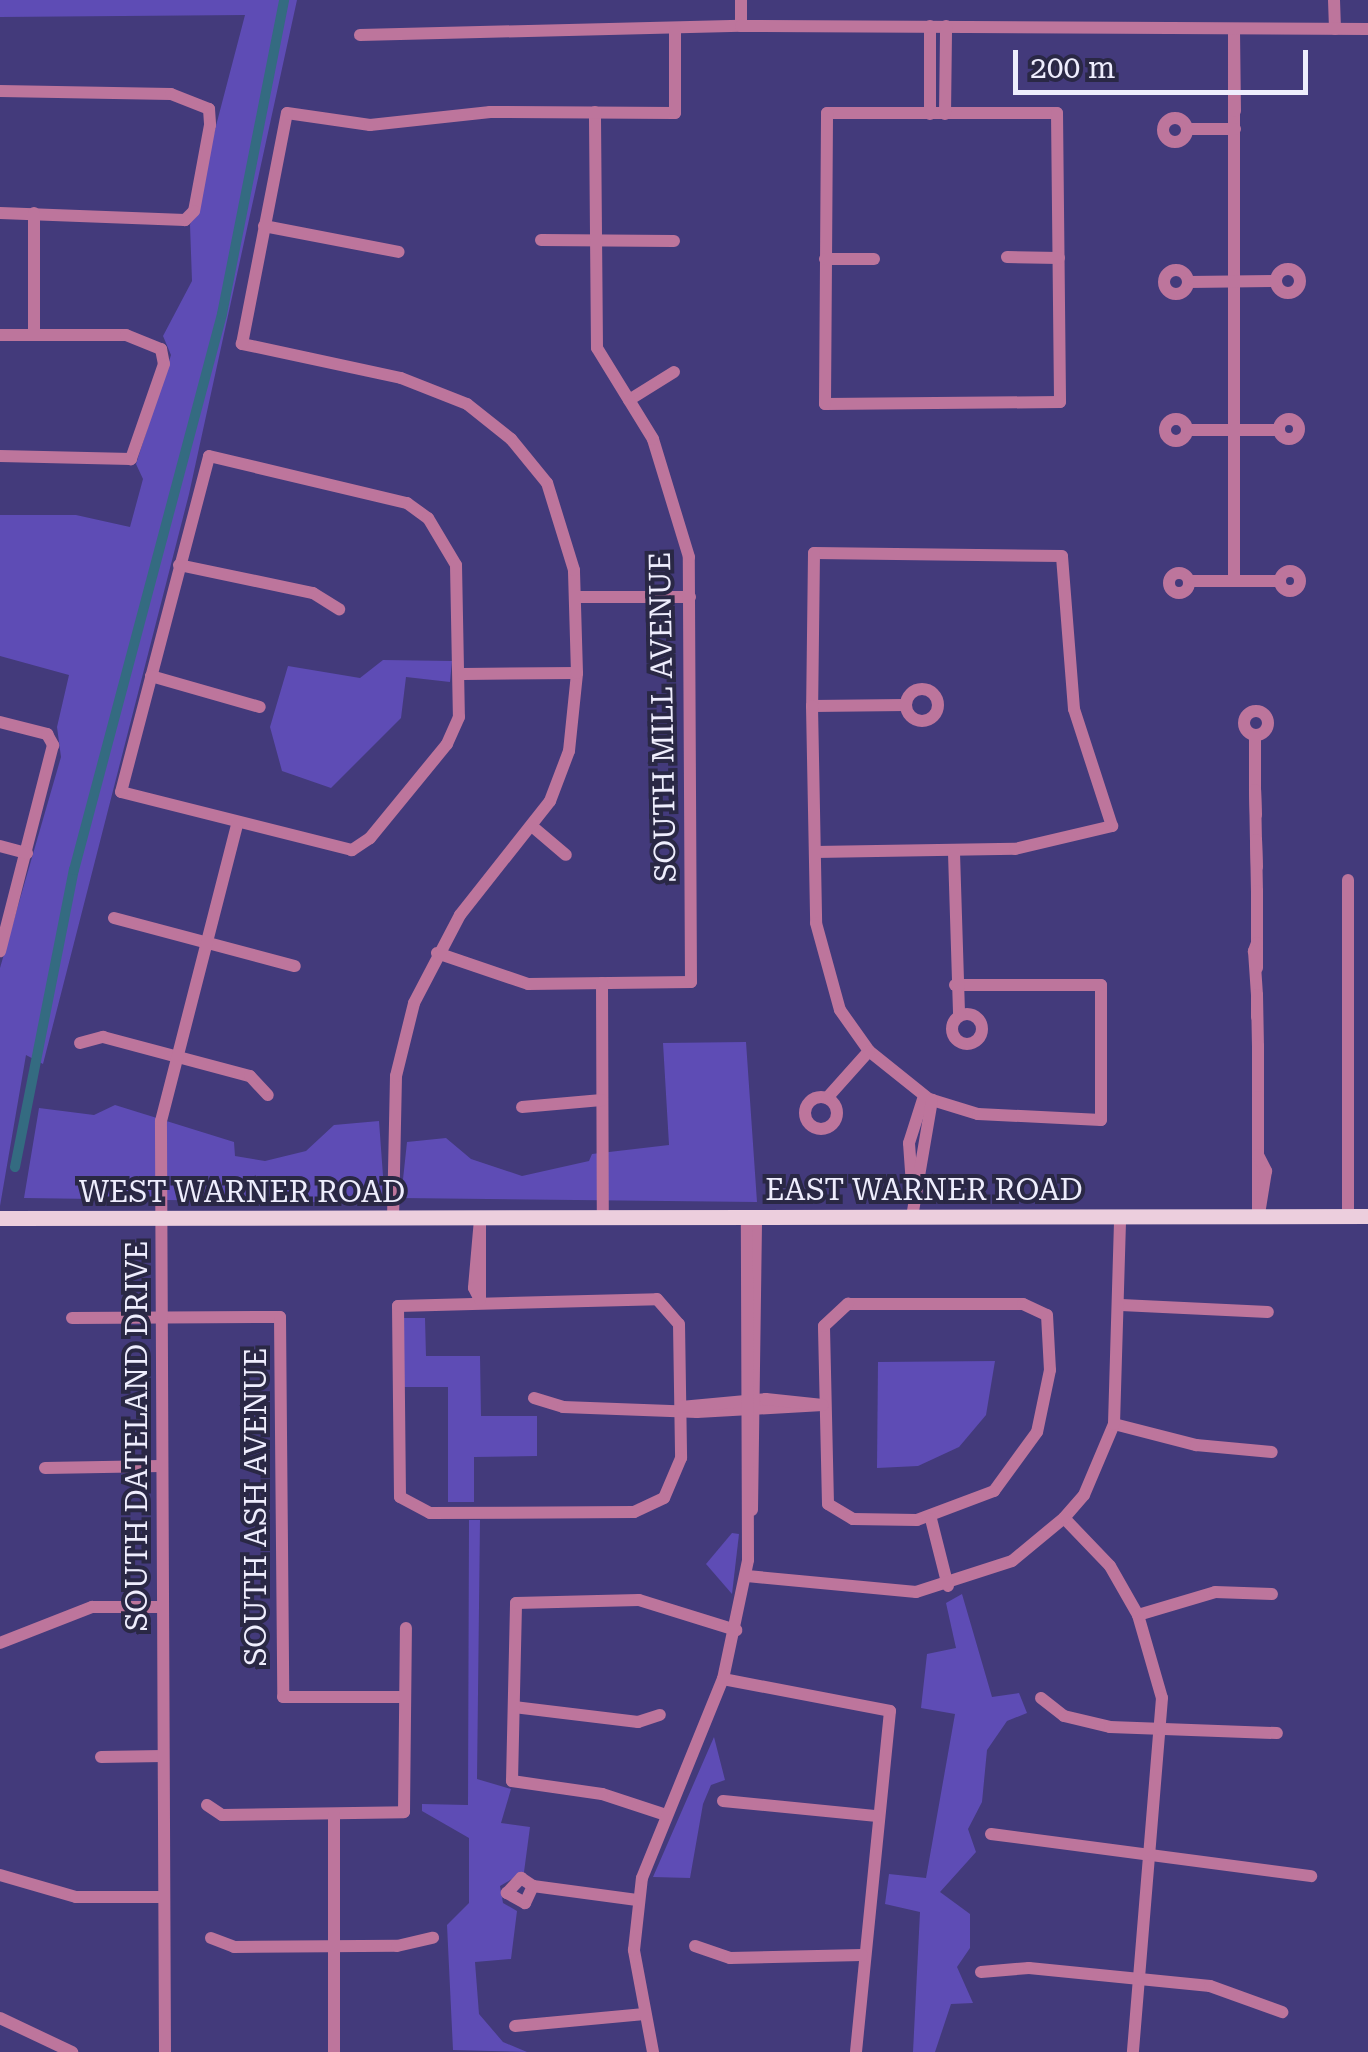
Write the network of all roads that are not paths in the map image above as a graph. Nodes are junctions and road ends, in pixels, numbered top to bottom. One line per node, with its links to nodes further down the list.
1 (741, 0): 3 (street)
2 (1334, 0): 6 (street)
3 (741, 26): 4 (street); 7 (street)
4 (930, 26): 5 (street); 11 (street)
5 (946, 26): 8 (street); 12 (street)
6 (1335, 28): 8 (street); 9 (street)
7 (675, 29): 10 (street); 14 (street)
8 (1234, 29): 18 (street)
9 (1368, 29)
10 (360, 35)
11 (930, 69): 12 (street); 15 (street)
12 (946, 69): 16 (street)
13 (0, 91): 20 (street)
14 (595, 112): 21 (street); 23 (street, SOUTH MILL AVENUE)
15 (930, 114): 16 (street); 28 (street)
16 (946, 114): 27 (street)
17 (1188, 130): 18 (street)
18 (1235, 130): 32 (street)
19 (0, 213): 20 (street)
20 (34, 213): 34 (street)
21 (264, 226): 25 (street); 45 (street)
22 (541, 240): 23 (street)
23 (595, 240): 24 (street); 36 (street, SOUTH MILL AVENUE)
24 (674, 241)
25 (398, 252)
26 (1006, 258): 27 (street)
27 (1058, 258): 28 (street)
28 (826, 259): 29 (street)
29 (874, 259)
30 (1276, 281): 32 (street)
31 (1188, 282): 32 (street)
32 (1233, 282): 38 (street)
33 (0, 335): 34 (street)
34 (34, 335): 40 (street)
35 (674, 372): 36 (street)
36 (628, 400): 46 (street, SOUTH MILL AVENUE)
37 (1188, 430): 38 (street)
38 (1232, 430): 39 (street); 43 (street)
39 (1279, 430)
40 (0, 456)
41 (179, 565): 47 (street); 49 (street); 50 (street)
42 (1189, 582): 43 (street)
43 (1234, 582): 44 (street)
44 (1280, 582)
45 (576, 597): 46 (street); 48 (street)
46 (690, 597): 69 (street, SOUTH MILL AVENUE)
47 (338, 609)
48 (577, 673): 49 (street); 57 (street)
49 (463, 674): 56 (street)
50 (151, 676): 53 (street); 56 (street)
51 (812, 706): 52 (street); 59 (street); 60 (street)
52 (906, 706)
53 (260, 707)
54 (0, 722): 61 (street)
55 (1255, 735): 84 (street)
56 (238, 825): 65 (street, SOUTH DATELAND DRIVE)
57 (533, 827): 62 (street); 67 (street)
58 (0, 846): 61 (street)
59 (815, 852): 60 (street); 73 (street)
60 (954, 853): 70 (street)
61 (28, 854): 66 (street)
62 (566, 856)
63 (1348, 880): 80 (street)
64 (114, 918): 65 (street)
65 (207, 941): 68 (street); 74 (street, SOUTH DATELAND DRIVE)
66 (0, 950)
67 (437, 953): 69 (street); 88 (street)
68 (295, 966)
69 (602, 983): 78 (street)
70 (955, 985): 71 (street); 77 (street)
71 (959, 1016)
72 (80, 1044): 74 (street)
73 (869, 1051): 76 (street); 77 (street)
74 (176, 1056): 75 (street); 87 (street, SOUTH DATELAND DRIVE)
75 (268, 1095)
76 (827, 1098)
77 (928, 1098): 82 (street)
78 (602, 1100): 79 (street); 86 (street)
79 (522, 1107)
80 (1348, 1216): 81 (main road, EAST WARNER ROAD); 84 (main road, EAST WARNER ROAD)
81 (1368, 1216)
82 (912, 1217): 83 (main road, EAST WARNER ROAD); 85 (main road, EAST WARNER ROAD)
83 (1120, 1217): 84 (main road, EAST WARNER ROAD); 92 (street)
84 (1258, 1217)
85 (752, 1218): 86 (main road, EAST WARNER ROAD); 97 (street)
86 (603, 1219): 89 (main road, EAST WARNER ROAD)
87 (160, 1220): 88 (main road, WEST WARNER ROAD); 90 (main road, WEST WARNER ROAD); 94 (street, SOUTH DATELAND DRIVE)
88 (394, 1220): 89 (main road, WEST WARNER ROAD)
89 (480, 1220): 91 (street)
90 (2, 1221)
91 (480, 1300): 99 (street); 99 (street)
92 (1121, 1305): 93 (street); 100 (street)
93 (1268, 1312)
94 (160, 1316): 95 (street); 102 (street, SOUTH DATELAND DRIVE); 115 (street, SOUTH ASH AVENUE)
95 (72, 1318)
96 (534, 1398): 99 (street)
97 (752, 1406): 98 (street); 99 (street); 106 (street)
98 (823, 1406): 105 (street); 105 (street)
99 (681, 1407)
100 (1114, 1424): 101 (street); 104 (street)
101 (1272, 1452)
102 (161, 1466): 103 (street); 109 (street, SOUTH DATELAND DRIVE)
103 (45, 1468)
104 (1064, 1518): 107 (street); 110 (street)
105 (931, 1519): 107 (street)
106 (746, 1576): 107 (street); 112 (street)
107 (948, 1586)
108 (1272, 1594): 110 (street)
109 (164, 1607): 113 (street); 122 (street, SOUTH DATELAND DRIVE)
110 (1138, 1615): 119 (street)
111 (406, 1628): 115 (street)
112 (736, 1630): 114 (street); 117 (street)
113 (0, 1643)
114 (723, 1679): 126 (street); 127 (street)
115 (405, 1697): 125 (street)
116 (1041, 1698): 119 (street)
117 (514, 1706): 118 (street); 126 (street)
118 (660, 1716)
119 (1162, 1732): 120 (street); 129 (street)
120 (1277, 1733)
121 (101, 1756): 122 (street)
122 (163, 1756): 133 (street, SOUTH DATELAND DRIVE)
123 (723, 1801): 127 (street)
124 (207, 1805): 125 (street)
125 (334, 1814): 137 (street)
126 (663, 1814): 134 (street)
127 (877, 1816): 139 (street)
128 (991, 1834): 129 (street)
129 (1152, 1857): 131 (street); 141 (street)
130 (0, 1875): 133 (street)
131 (1311, 1876)
132 (533, 1886): 134 (street)
133 (164, 1896): 147 (street, SOUTH DATELAND DRIVE)
134 (637, 1900): 143 (street)
135 (210, 1938): 137 (street)
136 (433, 1938): 137 (street)
137 (333, 1946): 148 (street)
138 (695, 1946): 139 (street)
139 (862, 1955): 150 (street)
140 (981, 1972): 141 (street)
141 (1143, 1978): 142 (street); 151 (street)
142 (1282, 2012)
143 (644, 2014): 145 (street); 149 (street)
144 (0, 2018): 146 (street)
145 (515, 2026)
146 (72, 2052)
147 (165, 2052)
148 (334, 2052)
149 (653, 2052)
150 (856, 2052)
151 (1133, 2052)

